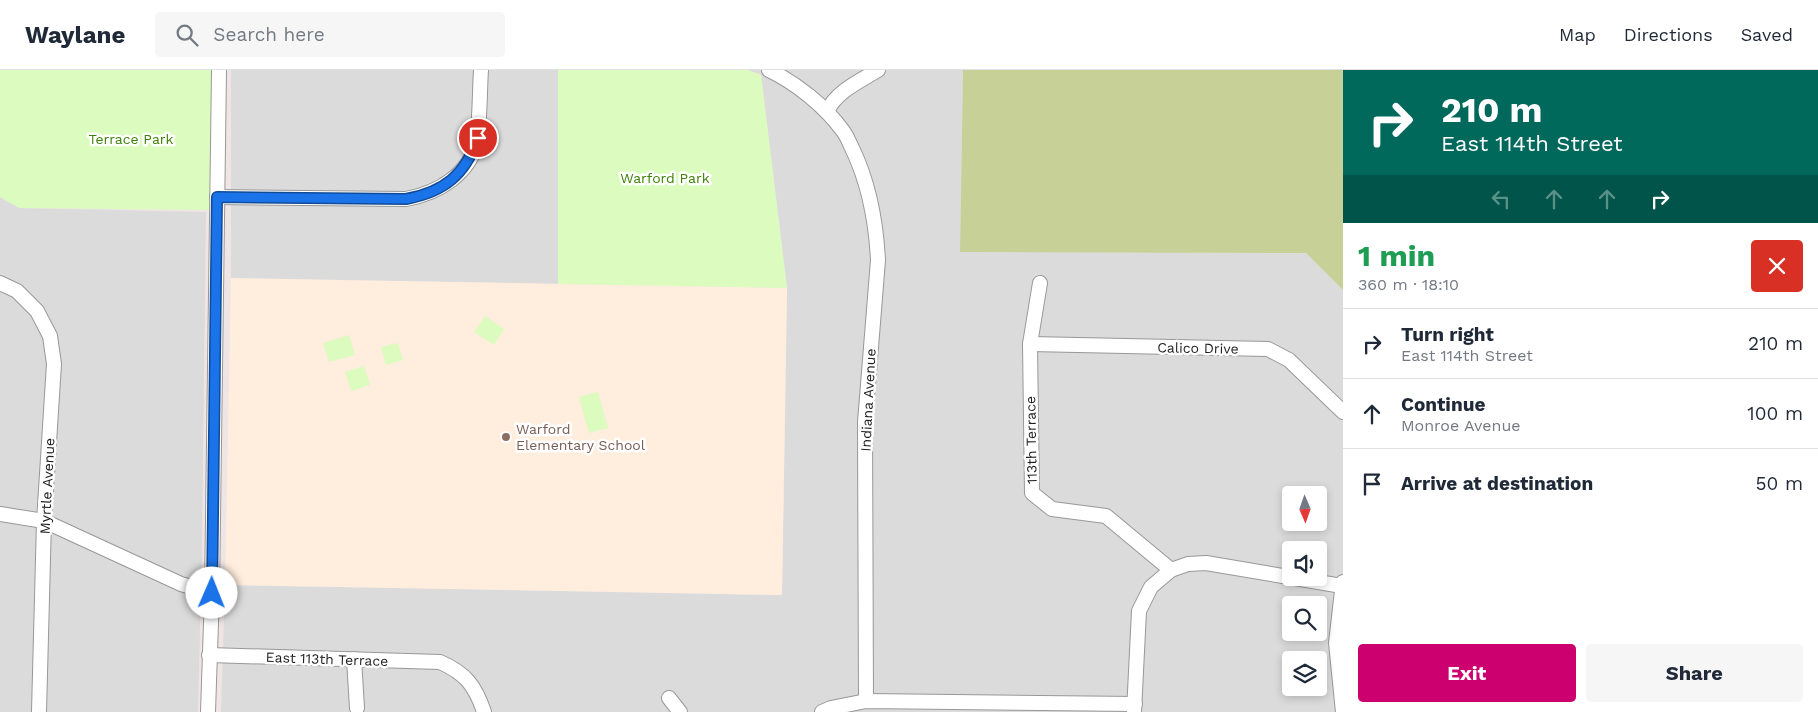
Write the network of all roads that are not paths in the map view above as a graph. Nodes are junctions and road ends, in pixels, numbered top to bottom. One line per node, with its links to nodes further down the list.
1 (219, 70): 6 (street)
2 (481, 70): 6 (street)
3 (769, 70): 5 (street, Indiana Avenue)
4 (878, 70): 5 (street)
5 (827, 112): 19 (street, Indiana Avenue)
6 (217, 197): 15 (street)
7 (0, 283): 12 (street, Myrtle Avenue)
8 (1040, 283): 9 (street, 113th Terrace)
9 (1030, 344): 10 (street, Calico Drive); 13 (street, 113th Terrace)
10 (1343, 412)
11 (0, 514): 12 (street)
12 (44, 521): 15 (street); 22 (street, Myrtle Avenue)
13 (1171, 570): 14 (street); 21 (street)
14 (1342, 584): 27 (street)
15 (212, 593): 16 (street)
16 (209, 655): 17 (street, East 113th Terrace); 23 (street)
17 (354, 659): 20 (street); 24 (street, East 113th Terrace)
18 (669, 698): 25 (street)
19 (866, 701): 21 (street); 26 (street)
20 (357, 708)
21 (1134, 708)
22 (39, 712)
23 (208, 712)
24 (484, 712)
25 (680, 712)
26 (822, 712)
27 (1343, 712)

